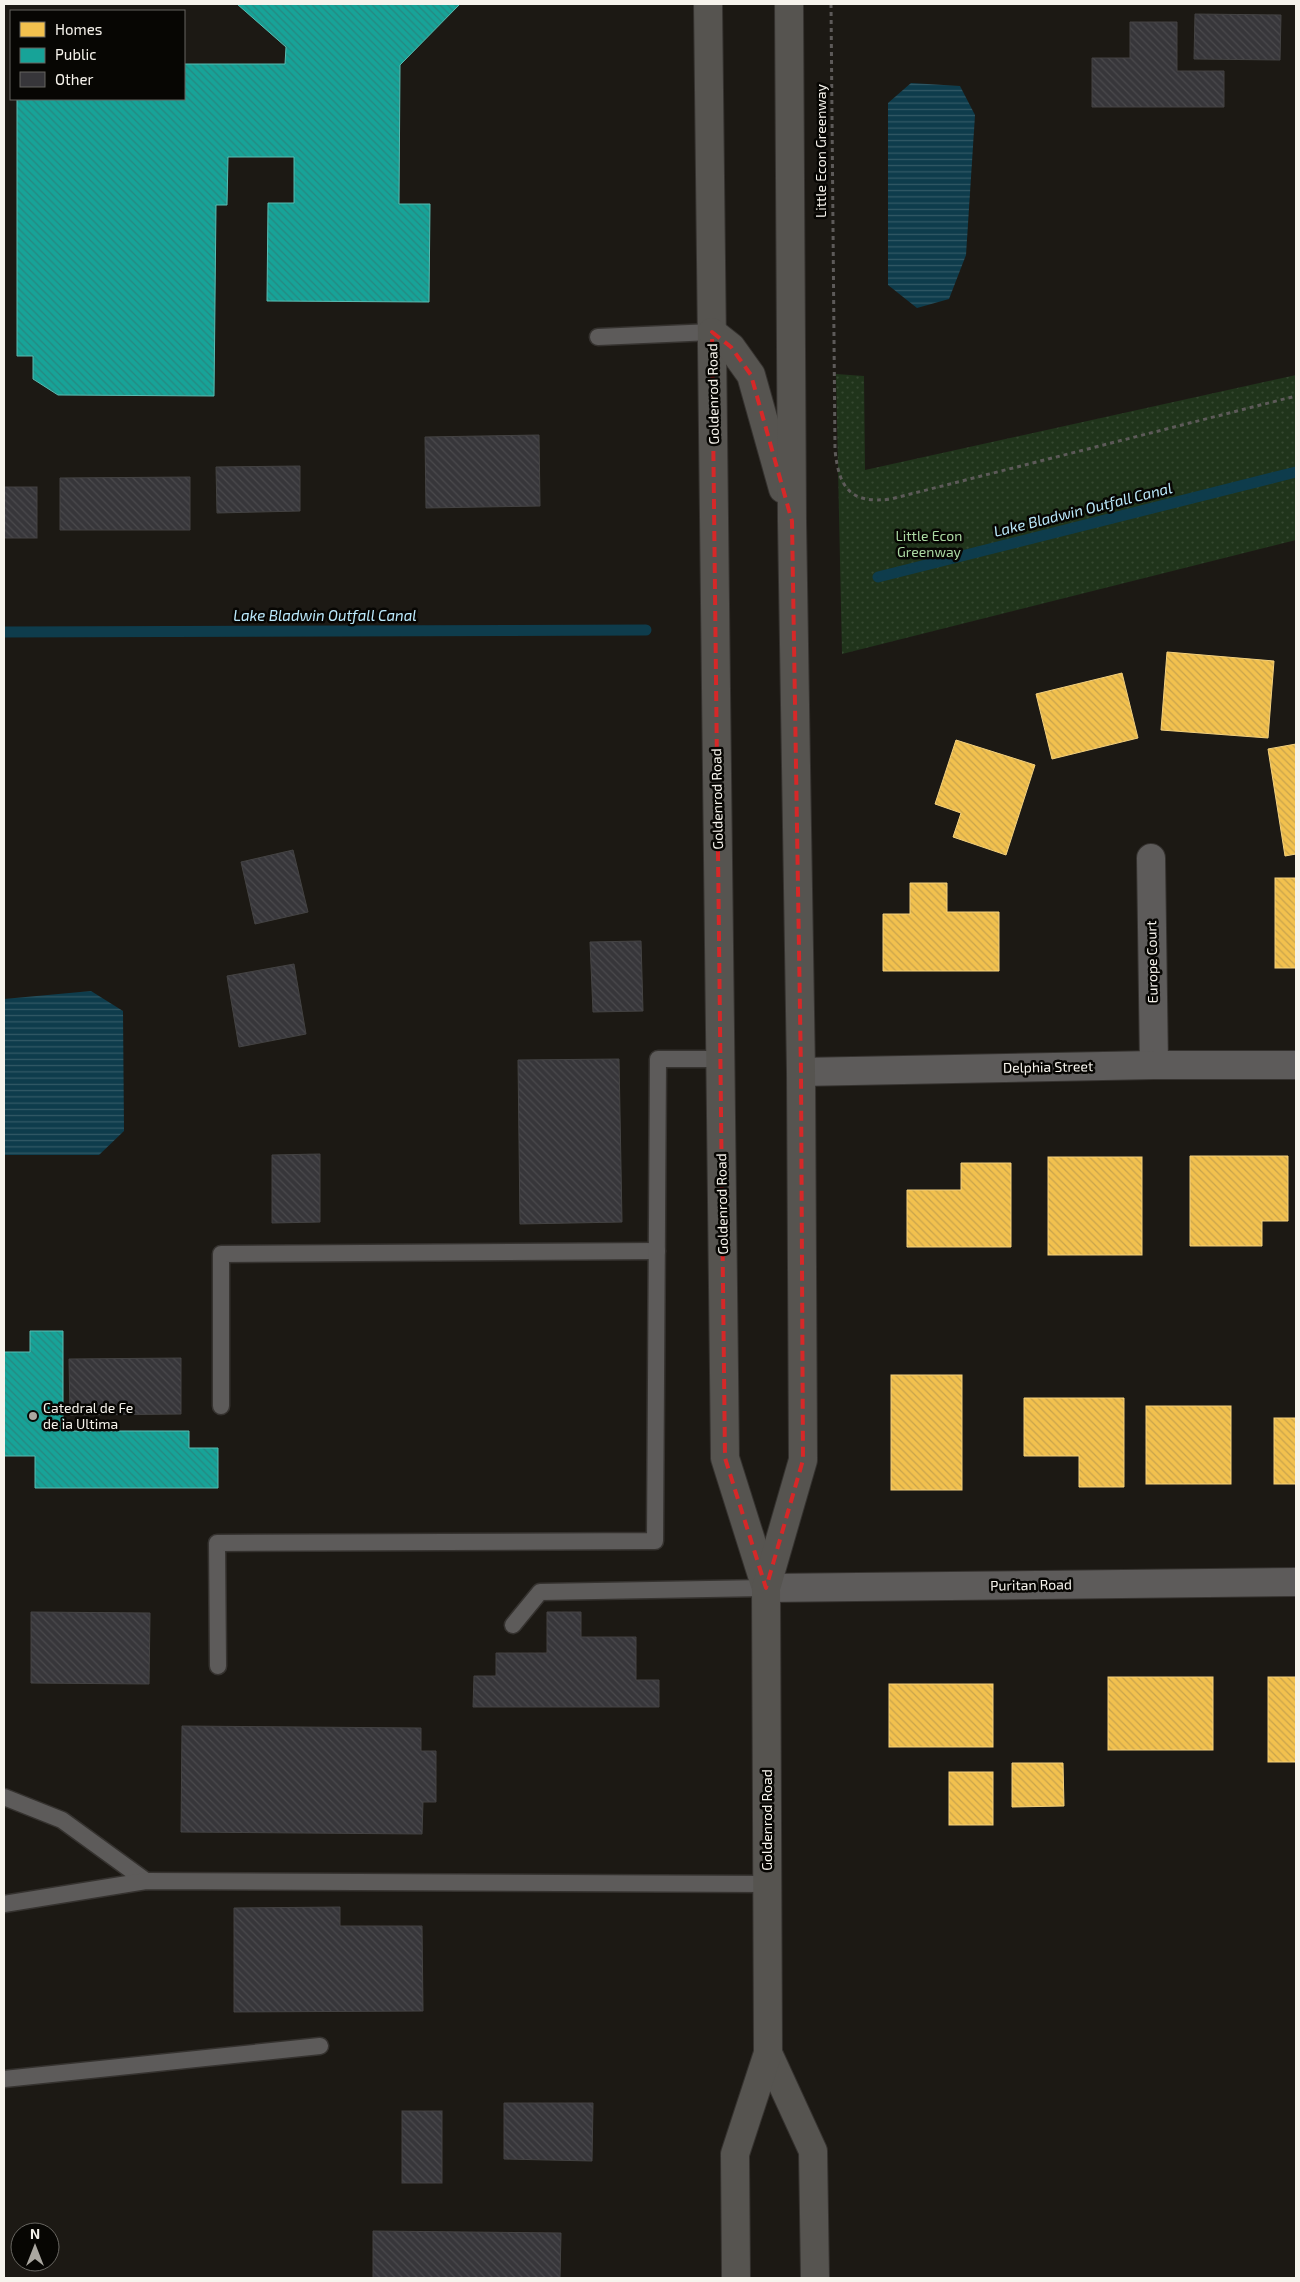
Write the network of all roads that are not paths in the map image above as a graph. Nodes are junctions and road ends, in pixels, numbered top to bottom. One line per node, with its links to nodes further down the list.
1 (708, 4): 3 (main road, Goldenrod Road)
2 (789, 4): 5 (main road, Goldenrod Road)
3 (712, 332): 4 (lane); 5 (main road); 7 (main road, Goldenrod Road)
4 (598, 337)
5 (792, 521): 10 (main road, Goldenrod Road)
6 (1151, 858): 8 (street, Europe Court)
7 (720, 1059): 11 (lane); 14 (main road, Goldenrod Road)
8 (1154, 1065): 9 (street, Delphia Street); 10 (street, Delphia Street)
9 (1296, 1065)
10 (801, 1072): 14 (main road, Goldenrod Road)
11 (657, 1251): 12 (lane); 16 (lane)
12 (221, 1406)
13 (1296, 1582): 14 (street, Puritan Road)
14 (766, 1588): 15 (lane); 19 (main road, Goldenrod Road)
15 (512, 1625)
16 (218, 1666)
17 (4, 1797): 18 (lane)
18 (146, 1881): 19 (lane); 20 (lane)
19 (767, 1884): 22 (main road, Goldenrod Road)
20 (4, 1904)
21 (320, 2046): 23 (lane)
22 (768, 2053): 24 (main road, Goldenrod Road); 25 (main road, Goldenrod Road)
23 (4, 2079)
24 (736, 2278)
25 (815, 2278)

